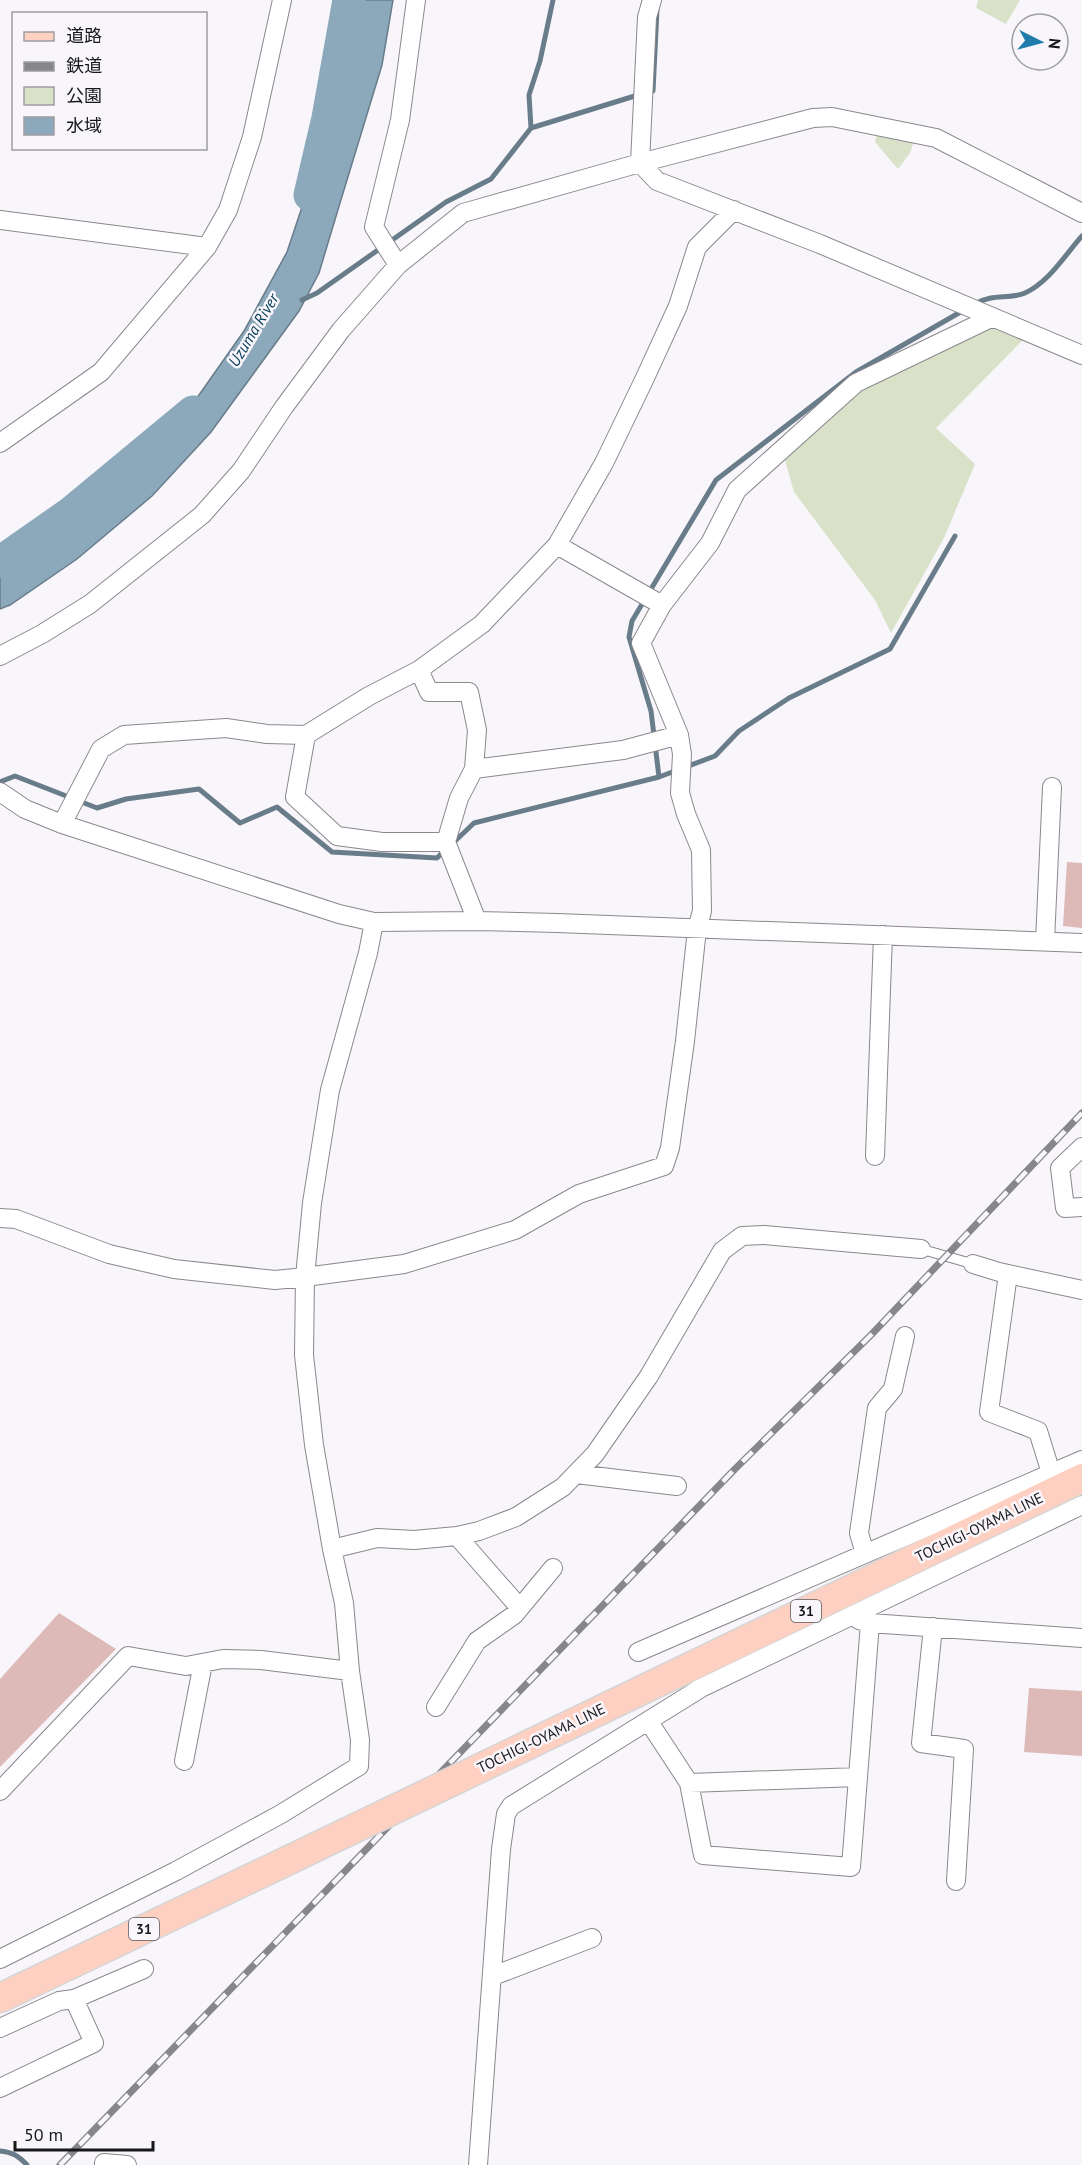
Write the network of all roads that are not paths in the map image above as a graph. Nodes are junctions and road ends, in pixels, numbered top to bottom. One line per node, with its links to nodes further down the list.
1 (282, 0): 8 (street)
2 (416, 0): 9 (street)
3 (652, 0): 4 (street)
4 (640, 163): 5 (street); 6 (street); 9 (street)
5 (734, 210): 10 (street); 13 (street)
6 (1082, 213)
7 (0, 220): 8 (street)
8 (207, 247): 12 (street)
9 (398, 265): 15 (street)
10 (993, 316): 11 (street); 14 (street)
11 (1082, 355)
12 (0, 443)
13 (557, 545): 14 (street); 16 (street)
14 (662, 605): 18 (street)
15 (0, 657)
16 (418, 670): 17 (street); 19 (street)
17 (306, 735): 22 (street); 23 (street)
18 (679, 735): 19 (street); 26 (street)
19 (474, 769): 23 (street)
20 (1052, 787): 28 (street)
21 (0, 792): 22 (street)
22 (62, 824): 25 (street)
23 (446, 842): 24 (street)
24 (477, 921): 25 (street); 26 (street)
25 (374, 922): 37 (street)
26 (697, 929): 27 (street); 37 (street)
27 (883, 936): 28 (street); 31 (street)
28 (1045, 941): 29 (street)
29 (1082, 943)
30 (1082, 1147): 32 (street)
31 (875, 1156)
32 (1082, 1207)
33 (0, 1218): 37 (street)
34 (921, 1249): 35 (lane); 42 (street)
35 (973, 1264): 36 (street)
36 (1008, 1274): 38 (street); 41 (street)
37 (305, 1277): 47 (street)
38 (1082, 1290)
39 (905, 1336): 48 (street)
40 (1082, 1460): 41 (street)
41 (1051, 1473): 48 (street)
42 (576, 1474): 44 (street); 46 (street)
43 (1082, 1478): 69 (main road, TOCHIGI-OYAMA LINE / 31, bridge)
44 (677, 1486)
45 (1082, 1505): 51 (street)
46 (457, 1536): 47 (street); 50 (street)
47 (332, 1549): 57 (street)
48 (865, 1554): 55 (street)
49 (553, 1568): 50 (street)
50 (520, 1608): 58 (street)
51 (849, 1618): 52 (street); 59 (street)
52 (870, 1623): 53 (street); 61 (street)
53 (933, 1628): 54 (street); 64 (street)
54 (1082, 1638)
55 (638, 1652)
56 (203, 1663): 57 (street); 60 (street); 63 (street)
57 (350, 1671): 66 (street)
58 (436, 1707)
59 (649, 1722): 62 (street); 68 (street)
60 (184, 1761)
61 (858, 1777): 62 (street); 62 (street)
62 (689, 1783)
63 (0, 1791)
64 (956, 1881)
65 (592, 1938): 68 (street)
66 (0, 1959)
67 (144, 1969): 70 (street)
68 (493, 1976): 75 (street)
69 (0, 1998)
70 (74, 1999): 71 (street); 72 (street)
71 (0, 2028)
72 (0, 2088)
73 (104, 2163): 74 (street)
74 (127, 2165)
75 (478, 2165)

